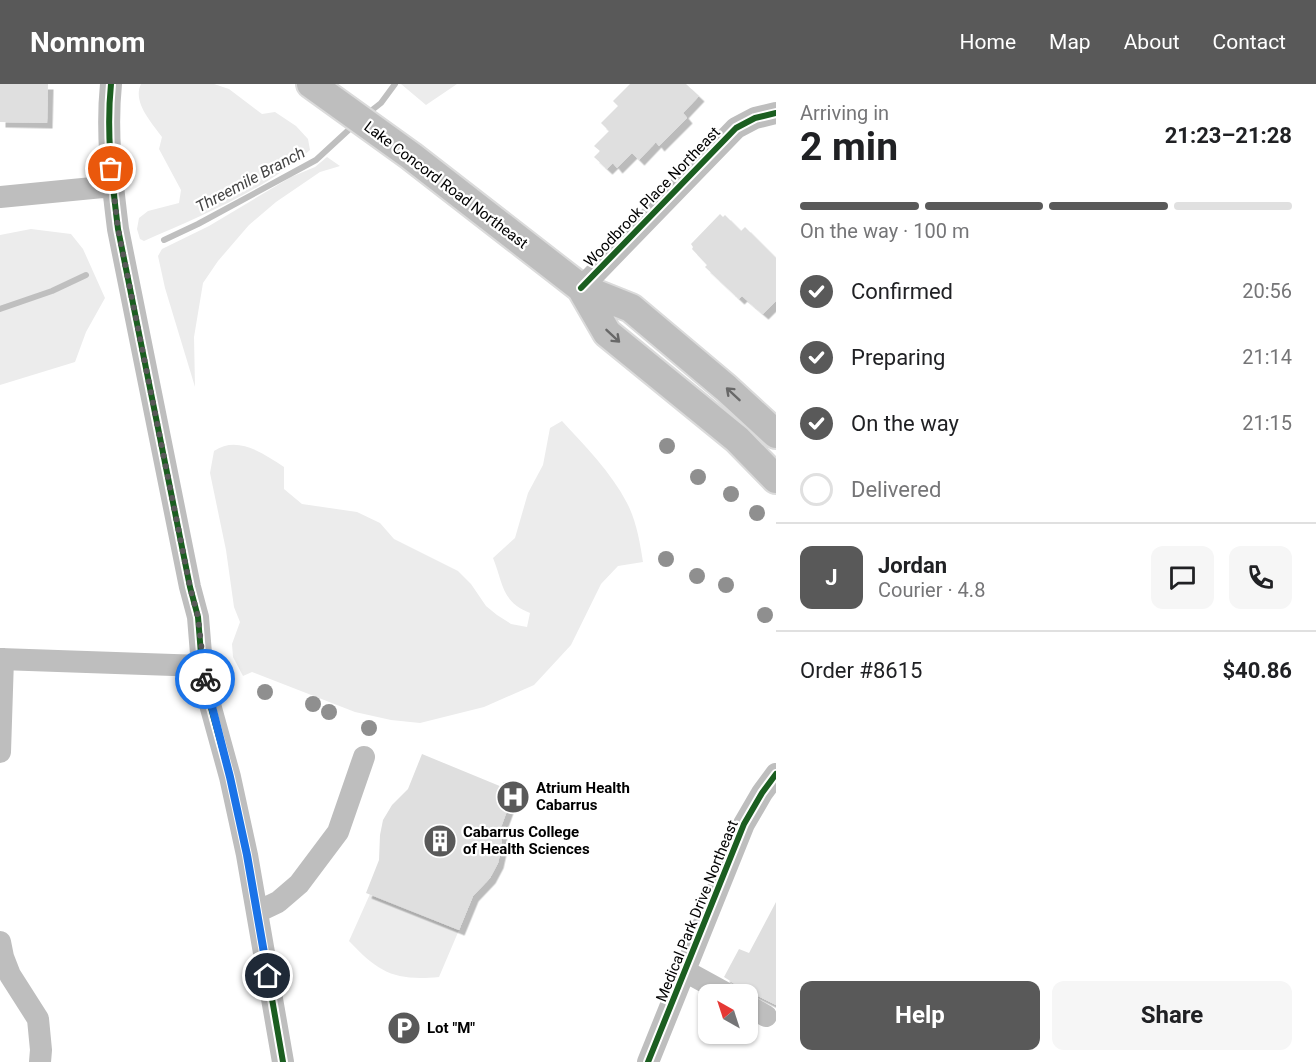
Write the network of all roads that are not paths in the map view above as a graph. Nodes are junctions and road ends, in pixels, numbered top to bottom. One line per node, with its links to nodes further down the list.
1 (111, 84): 4 (street)
2 (311, 85): 6 (main road, Lake Concord Road Northeast)
3 (776, 112): 6 (street, Woodbrook Place Northeast)
4 (113, 186): 5 (street); 10 (street)
5 (0, 197)
6 (581, 288): 7 (main road, Lake Concord Road Northeast, one-way to 6); 8 (main road, Lake Concord Road Northeast, one-way to 8)
7 (776, 434)
8 (776, 479)
9 (1, 659): 10 (street); 11 (street)
10 (202, 666): 14 (street)
11 (0, 752)
12 (364, 757): 14 (street)
13 (776, 774): 16 (street, Medical Park Drive Northeast)
14 (257, 912): 19 (street)
15 (0, 942): 18 (street)
16 (685, 971): 17 (street); 20 (street, Medical Park Drive Northeast)
17 (709, 984)
18 (40, 1062)
19 (283, 1062)
20 (648, 1062)

